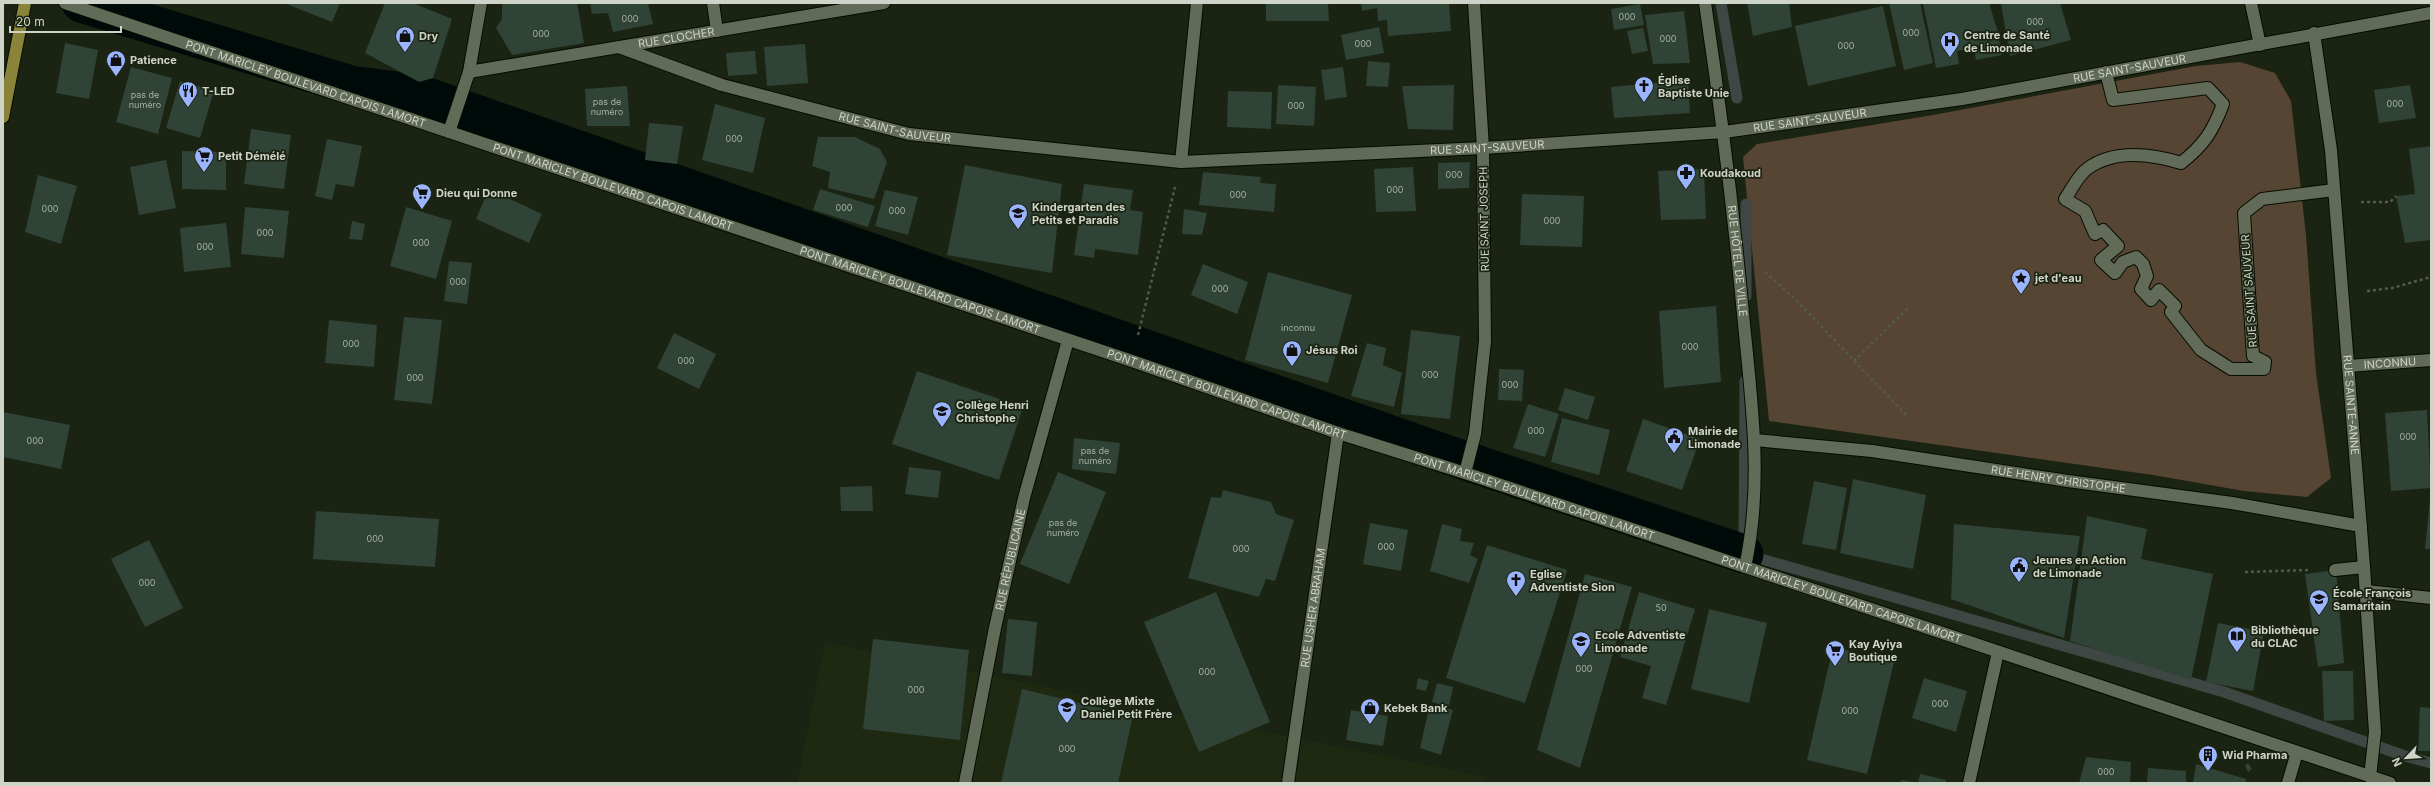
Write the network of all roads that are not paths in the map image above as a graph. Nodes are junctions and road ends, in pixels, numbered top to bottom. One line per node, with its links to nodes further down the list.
1 (25, 3): 17 (main road)
2 (65, 3): 18 (street, PONT MARICLEY BOULEVARD CAPOIS LAMORT)
3 (481, 3): 15 (street)
4 (713, 3): 11 (street)
5 (884, 3): 11 (street, RUE CLOCHER)
6 (1197, 3): 21 (street)
7 (1474, 3): 20 (street, RUE SAINT JOSEPH)
8 (1705, 3): 19 (street, RUE HÔTEL DE VILLE)
9 (2251, 3): 13 (street)
10 (2431, 13): 12 (street, RUE SAINT-SAUVEUR)
11 (717, 31): 14 (street, RUE CLOCHER)
12 (2314, 34): 13 (street, RUE SAINT-SAUVEUR); 22 (street, RUE SAINTE-ANNE)
13 (2260, 45): 16 (street, RUE SAINT-SAUVEUR)
14 (619, 47): 15 (street, RUE CLOCHER); 21 (street, RUE SAINT-SAUVEUR)
15 (469, 72): 18 (street)
16 (2106, 72): 19 (street, RUE SAINT-SAUVEUR); 22 (street, RUE SAINT SAUVEUR)
17 (3, 118)
18 (449, 132): 23 (street, PONT MARICLEY BOULEVARD CAPOIS LAMORT)
19 (1724, 132): 20 (street, RUE SAINT-SAUVEUR); 27 (street, RUE HÔTEL DE VILLE)
20 (1483, 148): 21 (street, RUE SAINT-SAUVEUR); 28 (street, RUE SAINT JOSEPH)
21 (1181, 162)
22 (2335, 196): 25 (street, RUE SAINTE-ANNE)
23 (1068, 340): 26 (street, PONT MARICLEY BOULEVARD CAPOIS LAMORT); 38 (street, RUE RÉPUBLICAINE)
24 (2431, 360): 25 (street, INCONNU)
25 (2348, 366): 29 (street, RUE SAINTE-ANNE)
26 (1338, 433): 28 (street, PONT MARICLEY BOULEVARD CAPOIS LAMORT); 39 (street, RUE USHER ABRAHAM)
27 (1760, 440): 29 (street, RUE HENRY CHRISTOPHE); 30 (street, RUE HÔTEL DE VILLE)
28 (1466, 473): 30 (street, PONT MARICLEY BOULEVARD CAPOIS LAMORT)
29 (2361, 526): 31 (street, RUE SAINTE-ANNE)
30 (1745, 567): 35 (street, PONT MARICLEY BOULEVARD CAPOIS LAMORT)
31 (2364, 567): 32 (street); 33 (street, RUE SAINTE-ANNE)
32 (2335, 570)
33 (2366, 591): 34 (street); 37 (street, RUE SAINTE-ANNE)
34 (2431, 598)
35 (1998, 652): 36 (street, PONT MARICLEY BOULEVARD CAPOIS LAMORT); 40 (street)
36 (2298, 752): 37 (street, PONT MARICLEY BOULEVARD CAPOIS LAMORT); 41 (street)
37 (2370, 777): 42 (street, PONT MARICLEY BOULEVARD CAPOIS LAMORT)
38 (965, 783)
39 (1288, 783)
40 (1970, 783)
41 (2288, 783)
42 (2390, 783)

